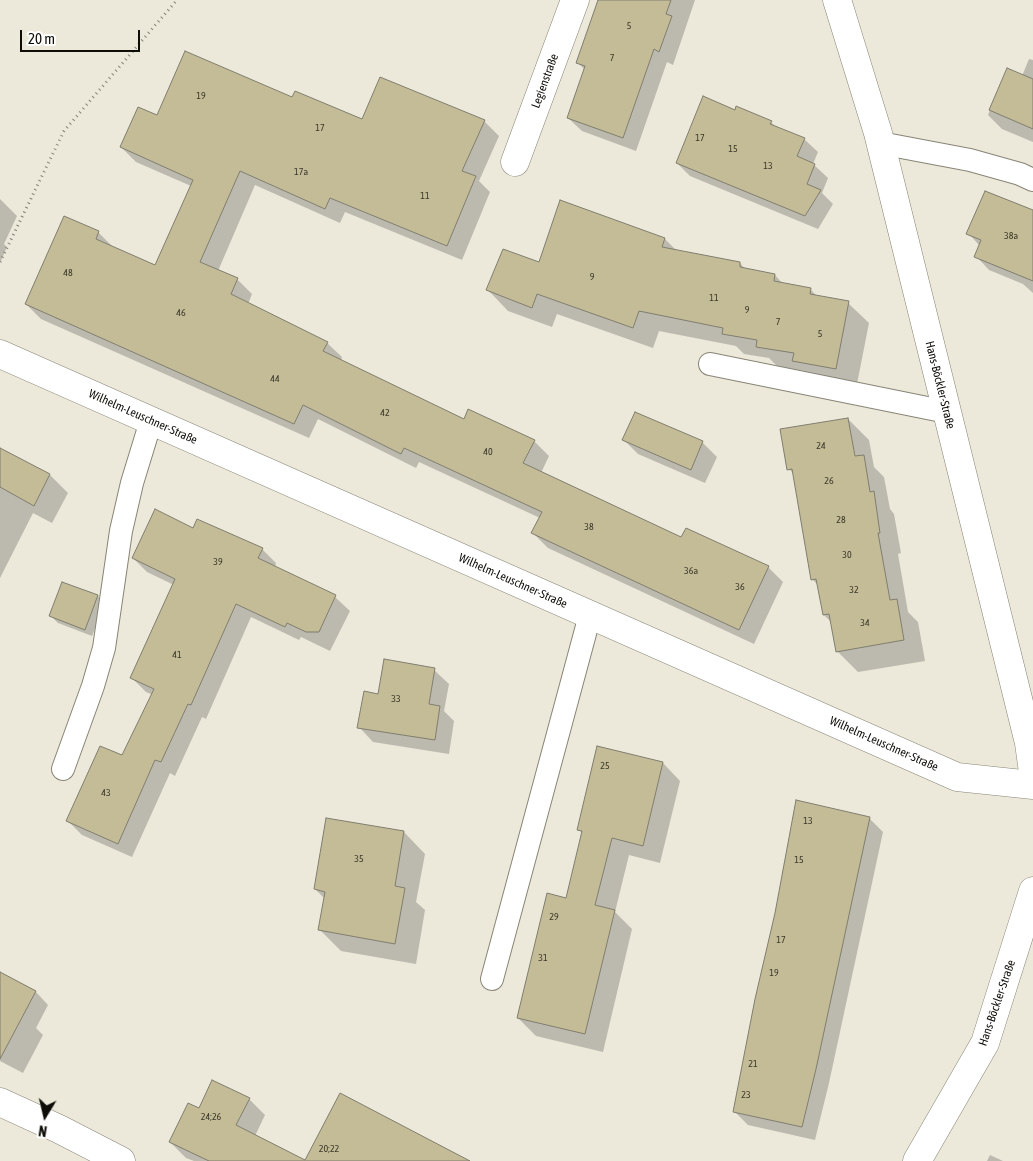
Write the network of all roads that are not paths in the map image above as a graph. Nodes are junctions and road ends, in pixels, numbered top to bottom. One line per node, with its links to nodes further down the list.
1 (576, 0): 4 (street, Legienstraße)
2 (837, 0): 3 (street, Hans-Böckler-Straße)
3 (880, 143): 5 (lane); 8 (street, Hans-Böckler-Straße)
4 (515, 162)
5 (1033, 180)
6 (0, 354): 9 (street, Wilhelm-Leuschner-Straße)
7 (710, 364): 8 (lane)
8 (947, 412): 11 (street, Hans-Böckler-Straße)
9 (151, 421): 10 (street, Wilhelm-Leuschner-Straße); 12 (lane)
10 (590, 615): 14 (street, Wilhelm-Leuschner-Straße); 16 (lane)
11 (1031, 743): 13 (street, Hans-Böckler-Straße)
12 (63, 769)
13 (1033, 772)
14 (1033, 786)
15 (1033, 891): 19 (street, Hans-Böckler-Straße)
16 (492, 979)
17 (0, 1102): 18 (street)
18 (121, 1161)
19 (916, 1161)

